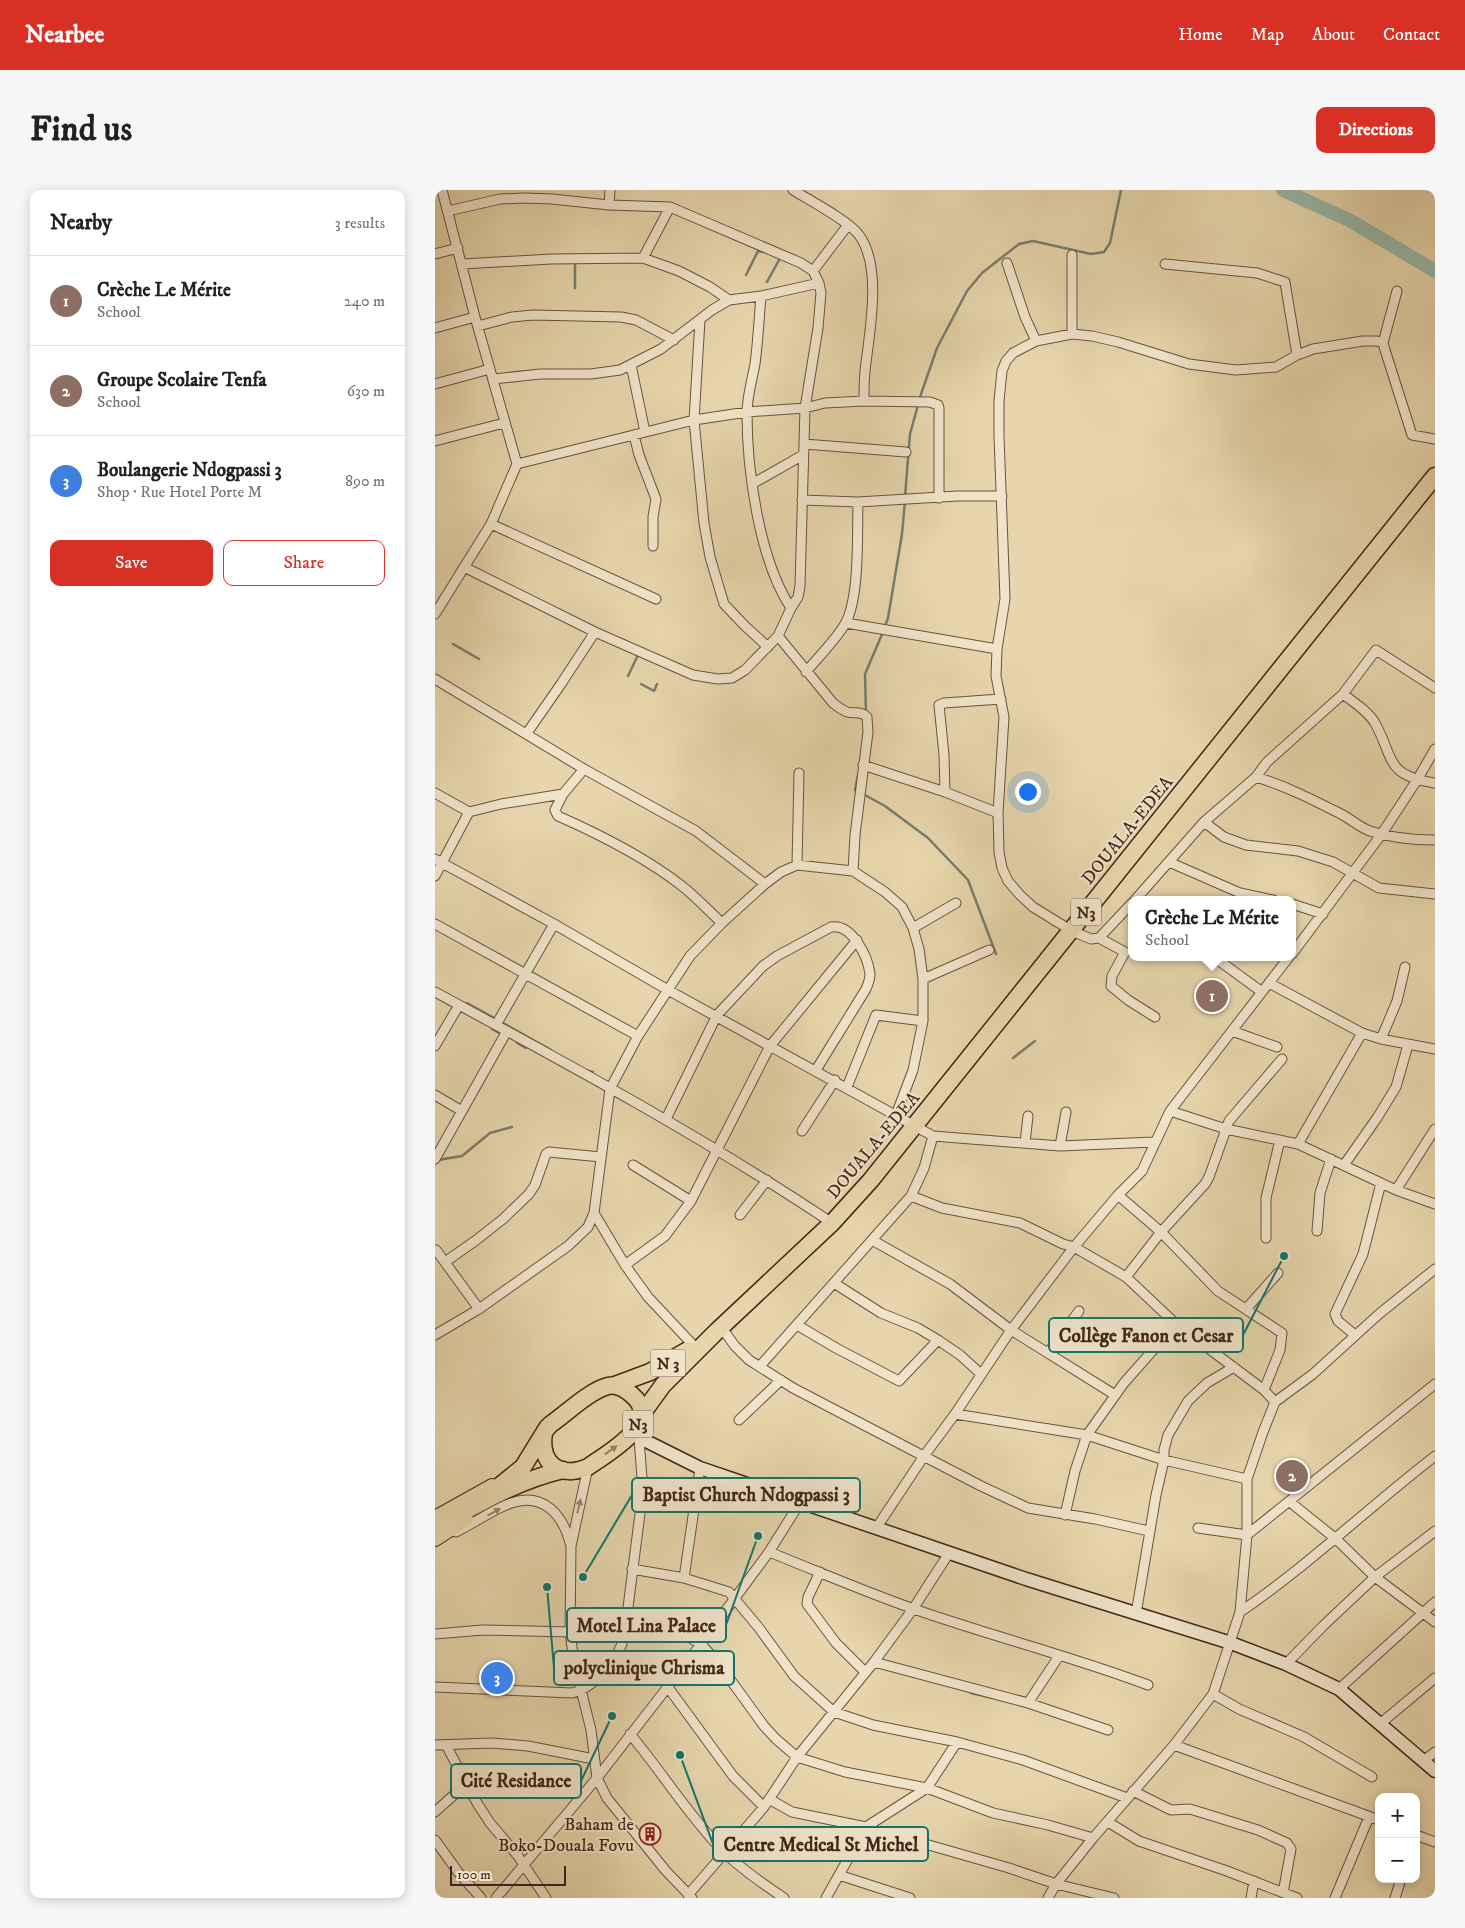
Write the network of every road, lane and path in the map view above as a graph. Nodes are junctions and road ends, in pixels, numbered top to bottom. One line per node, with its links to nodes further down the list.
1 (442, 190): 8 (street)
2 (610, 190): 6 (street)
3 (793, 190): 9 (street)
4 (500, 195): 5 (street); 8 (street)
5 (553, 195): 6 (street)
6 (609, 205): 7 (street)
7 (670, 207): 13 (street); 17 (street)
8 (448, 211): 10 (street)
9 (848, 226): 17 (street); 34 (street)
10 (458, 248): 11 (street); 14 (street)
11 (435, 254)
12 (1072, 255): 25 (street)
13 (643, 258): 14 (street); 21 (street)
14 (462, 264): 23 (street)
15 (1007, 264): 27 (street)
16 (1165, 264): 29 (street)
17 (813, 271): 18 (street)
18 (819, 282): 20 (street); 35 (street)
19 (1397, 291): 28 (street)
20 (761, 296): 21 (street); 36 (street)
21 (729, 300): 22 (street)
22 (699, 320): 26 (street); 37 (street)
23 (477, 322): 24 (street); 26 (street); 31 (street)
24 (435, 328)
25 (1072, 334): 27 (street); 29 (street)
26 (674, 340): 30 (street)
27 (1036, 341): 49 (street)
28 (1383, 343): 29 (street); 41 (street)
29 (1297, 355)
30 (631, 365): 32 (street); 39 (street)
31 (490, 369): 32 (street); 33 (street)
32 (493, 379): 38 (street)
33 (435, 384)
34 (864, 401): 35 (street); 50 (street)
35 (805, 408): 36 (street); 43 (street)
36 (747, 412): 37 (street); 48 (street)
37 (694, 420): 39 (street); 62 (street)
38 (504, 423): 42 (street); 46 (street)
39 (645, 432): 40 (street)
40 (634, 435): 46 (street); 54 (street)
41 (1435, 438)
42 (435, 441)
43 (804, 444): 44 (street); 45 (street)
44 (905, 452)
45 (803, 455): 48 (street); 51 (street)
46 (517, 464): 53 (street)
47 (1435, 476): 103 (highway, DOUALA-EDEA / N3)
48 (752, 484): 57 (street)
49 (1002, 496): 50 (street); 63 (street)
50 (939, 498): 52 (street)
51 (802, 500): 52 (street); 57 (street)
52 (858, 502): 59 (street)
53 (491, 524): 55 (street); 56 (street)
54 (653, 546)
55 (464, 567): 58 (street); 60 (street)
56 (656, 599)
57 (791, 608): 61 (street)
58 (435, 614)
59 (846, 623): 63 (street); 64 (street)
60 (595, 632): 62 (street); 69 (street)
61 (778, 636): 62 (street); 64 (street)
62 (768, 647)
63 (997, 649): 68 (street)
64 (806, 672): 71 (street)
65 (435, 678): 69 (street)
66 (1435, 688): 67 (street)
67 (1343, 694): 74 (street); 75 (street)
68 (1001, 699): 77 (street); 81 (street)
69 (527, 733): 72 (street)
70 (1435, 749): 75 (street)
71 (863, 765): 77 (street); 88 (street)
72 (585, 770): 79 (street); 91 (street)
73 (799, 774): 87 (street)
74 (1256, 777): 82 (street); 83 (street)
75 (1417, 780): 76 (street); 83 (street)
76 (1435, 783)
77 (945, 792): 81 (street)
78 (435, 793): 80 (street)
79 (563, 794): 80 (street); 99 (street)
80 (469, 812): 85 (street)
81 (998, 813): 103 (street)
82 (1204, 822): 86 (street); 89 (street)
83 (1381, 834): 84 (street); 89 (street)
84 (1435, 840)
85 (438, 861): 90 (street); 101 (street)
86 (1169, 862): 93 (street); 94 (street)
87 (797, 865): 88 (street); 91 (street)
88 (853, 871): 102 (street)
89 (1353, 872): 92 (street); 98 (street)
90 (435, 876)
91 (765, 884): 99 (street)
92 (1435, 894)
93 (1139, 896)
94 (1254, 896)
95 (956, 903): 102 (street)
96 (1296, 905): 98 (street)
97 (1128, 907): 104 (street)
98 (1323, 914): 106 (street)
99 (722, 923): 114 (street)
100 (435, 924): 111 (street)
101 (554, 924): 111 (street); 114 (street)
102 (913, 928): 112 (street)
103 (1071, 931): 104 (street); 144 (highway, DOUALA-EDEA / N3)
104 (1099, 938): 119 (street)
105 (857, 940): 118 (street); 129 (street); 133 (street)
106 (1296, 949)
107 (989, 950): 112 (street)
108 (1219, 961): 116 (street)
109 (1286, 961): 113 (street)
110 (1405, 967): 126 (street)
111 (525, 974): 121 (street); 125 (street)
112 (923, 979): 120 (street)
113 (1269, 983): 116 (street); 124 (street)
114 (668, 990): 118 (street); 125 (street)
115 (435, 992): 117 (street)
116 (1262, 992): 123 (street)
117 (459, 1005): 121 (street); 128 (street)
118 (717, 1015): 129 (street); 143 (street)
119 (1155, 1017)
120 (923, 1021): 135 (street); 141 (street)
121 (496, 1025): 122 (street)
122 (507, 1031): 136 (street); 138 (street)
123 (1232, 1031): 130 (street); 139 (street)
124 (1362, 1033): 126 (street); 152 (street)
125 (638, 1036): 136 (street)
126 (1381, 1039): 127 (street)
127 (1408, 1045): 131 (street); 159 (street)
128 (435, 1046)
129 (770, 1046): 133 (street); 154 (street)
130 (1277, 1047)
131 (1435, 1049)
132 (1282, 1059): 145 (street)
133 (817, 1070): 134 (street)
134 (835, 1080): 135 (street); 147 (street)
135 (847, 1087): 141 (street)
136 (611, 1088): 143 (street); 155 (street)
137 (435, 1096): 138 (street)
138 (463, 1110): 156 (street)
139 (1170, 1111): 145 (street); 150 (street)
140 (1066, 1112): 153 (street)
141 (896, 1116): 144 (street)
142 (1027, 1116): 151 (street)
143 (666, 1118): 154 (street)
144 (915, 1127): 148 (street); 169 (highway, DOUALA-EDEA / N3)
145 (1226, 1129): 149 (street); 171 (street)
146 (1435, 1129): 162 (street)
147 (802, 1131)
148 (933, 1136): 151 (street); 164 (street)
149 (1279, 1140): 152 (street); 172 (street)
150 (1154, 1142): 153 (street); 163 (street)
151 (1025, 1143): 153 (street)
152 (1298, 1144): 157 (street)
153 (1060, 1146)
154 (717, 1149): 160 (street); 165 (street)
155 (601, 1157): 167 (street); 176 (street)
156 (435, 1159)
157 (1331, 1159): 159 (street); 170 (street)
158 (633, 1165): 165 (street)
159 (1344, 1165): 161 (street)
160 (767, 1180): 168 (street); 169 (street)
161 (1381, 1182): 162 (street); 190 (street)
162 (1396, 1190): 166 (street)
163 (1118, 1195): 171 (street); 174 (street)
164 (911, 1196): 173 (street); 174 (street)
165 (691, 1202): 177 (street)
166 (1435, 1204)
167 (594, 1213): 177 (street); 182 (street)
168 (740, 1215)
169 (832, 1223): 187 (highway, DOUALA-EDEA / N3)
170 (1317, 1231)
171 (1161, 1232): 180 (street); 183 (street)
172 (1266, 1238)
173 (872, 1240): 181 (street); 188 (street)
174 (1075, 1247): 180 (street); 188 (street)
175 (435, 1250): 176 (street)
176 (445, 1262): 182 (street)
177 (625, 1265): 192 (street)
178 (1435, 1269): 190 (street)
179 (1277, 1273): 183 (street)
180 (1126, 1277): 185 (street)
181 (834, 1283): 186 (street); 191 (street)
182 (479, 1308): 189 (street)
183 (1246, 1309): 200 (street)
184 (1079, 1311): 193 (street)
185 (1176, 1324): 195 (street); 201 (street)
186 (797, 1325): 191 (street); 194 (street)
187 (719, 1329): 192 (highway, N 3); 194 (street); 203 (highway, N 3)
188 (1011, 1330): 193 (street); 196 (street)
189 (435, 1335)
190 (1355, 1335): 202 (street)
191 (938, 1340): 196 (street)
192 (694, 1346): 199 (highway, N 3)
193 (1048, 1353): 201 (street)
194 (760, 1366): 197 (street)
195 (1234, 1368): 200 (street); 211 (street)
196 (981, 1374): 204 (street)
197 (781, 1380): 205 (street); 209 (street)
198 (1435, 1384): 218 (street)
199 (615, 1385): 203 (highway, N3); 206 (highway, N3)
200 (1264, 1390): 202 (street)
201 (1115, 1395): 207 (street)
202 (1275, 1402): 215 (street)
203 (642, 1414): 208 (highway, N3)
204 (955, 1414): 207 (street); 209 (street)
205 (739, 1420)
206 (544, 1433): 214 (highway); 216 (highway, N3)
207 (1087, 1435): 211 (street); 219 (street)
208 (636, 1436): 212 (highway, N3, one-way to 208); 213 (main road); 232 (street)
209 (924, 1456): 219 (street); 221 (street)
210 (1435, 1456): 227 (street)
211 (1164, 1460): 215 (street); 224 (street)
212 (588, 1466): 214 (highway, N3); 229 (street, one-way to 212)
213 (700, 1468): 217 (main road); 235 (street)
214 (563, 1470): 216 (highway, N3)
215 (1247, 1479): 226 (street)
216 (515, 1480): 220 (main road, N3); 222 (highway, N3); 228 (main road, N3)
217 (801, 1501): 221 (main road); 230 (street)
218 (1290, 1502): 226 (street); 227 (street)
219 (1065, 1515): 224 (street)
220 (435, 1518)
221 (877, 1527): 231 (main road)
222 (435, 1528)
223 (1198, 1528): 226 (street)
224 (1149, 1531): 241 (street)
225 (1435, 1531): 234 (street)
226 (1247, 1535): 239 (street)
227 (1336, 1539): 234 (street); 239 (street)
228 (435, 1540): 229 (street, one-way to 229)
229 (571, 1546): 244 (street)
230 (769, 1552): 233 (street); 236 (street)
231 (949, 1553): 238 (street); 241 (main road)
232 (632, 1569): 235 (street); 243 (street)
233 (820, 1572): 238 (street); 251 (street)
234 (1375, 1577): 240 (street); 250 (street)
235 (684, 1578): 236 (street)
236 (735, 1598): 247 (street); 260 (street)
237 (1435, 1602): 240 (street)
238 (913, 1609): 248 (street); 249 (street)
239 (1240, 1612): 246 (street)
240 (1423, 1612): 242 (street); 256 (street)
241 (1136, 1614): 246 (main road)
242 (1435, 1622)
243 (626, 1623): 247 (street); 257 (street)
244 (570, 1632): 245 (street); 257 (street)
245 (435, 1634)
246 (1231, 1643): 250 (main road); 258 (street)
247 (701, 1644): 254 (street); 269 (street)
248 (1059, 1656): 253 (street); 259 (street)
249 (873, 1662): 251 (street); 259 (street)
250 (1286, 1664): 256 (main road)
251 (865, 1672): 260 (street)
252 (1435, 1678): 261 (street)
253 (1148, 1685)
254 (667, 1686): 263 (street); 279 (street)
255 (435, 1687): 257 (street)
256 (1339, 1689): 261 (main road)
257 (582, 1691): 270 (street)
258 (1213, 1694): 267 (street); 273 (street)
259 (1028, 1703): 262 (street)
260 (834, 1712): 264 (street); 269 (street)
261 (1381, 1723): 271 (main road)
262 (1107, 1730)
263 (630, 1734): 274 (street); 289 (street)
264 (957, 1742): 276 (street); 277 (street)
265 (435, 1745): 266 (street)
266 (446, 1745): 270 (street); 275 (street)
267 (1174, 1745): 277 (street); 281 (street)
268 (1435, 1752): 271 (street)
269 (797, 1757): 276 (street); 278 (street)
270 (594, 1759): 274 (street)
271 (1423, 1761): 272 (main road)
272 (1435, 1771)
273 (1372, 1777)
274 (597, 1778): 290 (street); 296 (street)
275 (465, 1784): 280 (street); 290 (street)
276 (927, 1788): 284 (street); 286 (street)
277 (1130, 1795): 283 (street); 295 (street)
278 (769, 1799): 279 (street); 284 (street)
279 (764, 1807): 289 (street)
280 (435, 1812)
281 (1369, 1816): 282 (street); 307 (street)
282 (1375, 1818)
283 (1108, 1822): 286 (street); 292 (street)
284 (866, 1827): 291 (street); 294 (street)
285 (1420, 1836): 288 (street)
286 (1093, 1838): 294 (street)
287 (435, 1840): 297 (street)
288 (1435, 1842)
289 (724, 1852): 296 (street); 300 (street)
290 (523, 1865): 298 (street); 299 (street)
291 (839, 1875): 301 (street); 302 (street)
292 (1254, 1881): 295 (street); 305 (street)
293 (1400, 1883): 308 (street)
294 (1056, 1884): 303 (street); 304 (street)
295 (1283, 1893): 306 (street)
296 (690, 1896)
297 (481, 1898)
298 (496, 1898)
299 (545, 1898)
300 (784, 1898)
301 (826, 1898)
302 (910, 1898)
303 (1048, 1898)
304 (1114, 1898)
305 (1251, 1898)
306 (1297, 1898)
307 (1335, 1898)
308 (1395, 1898)

